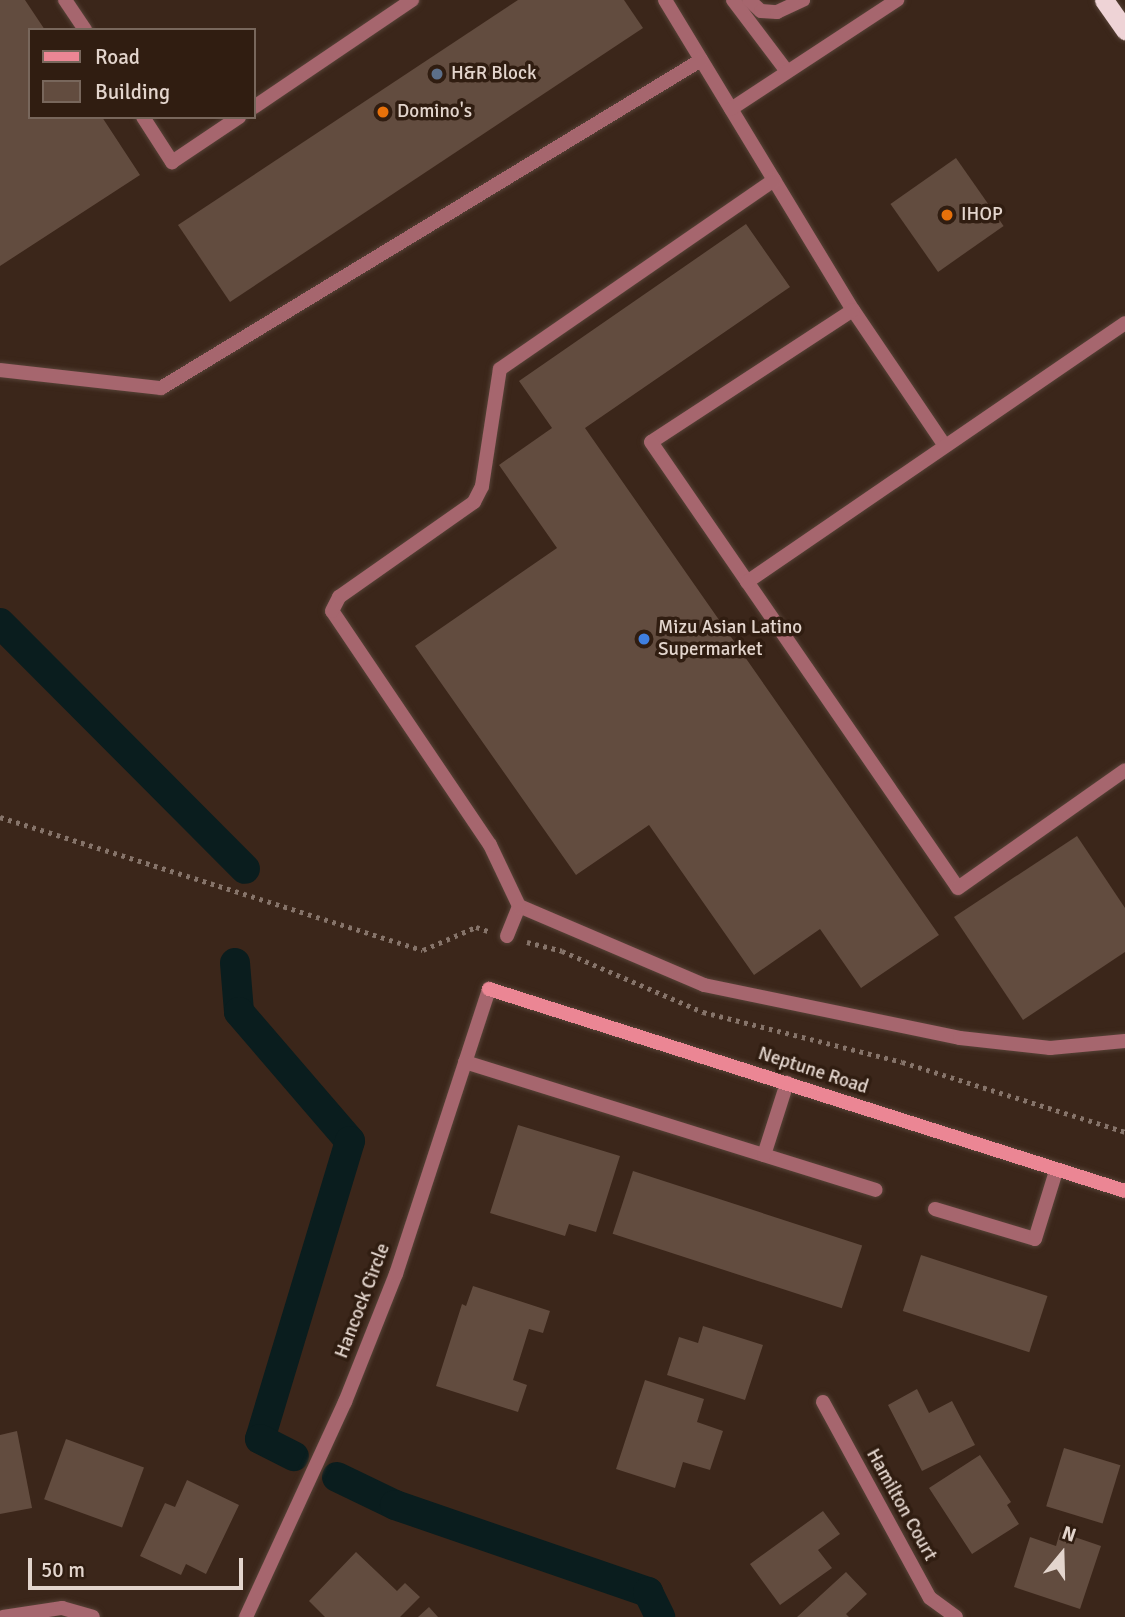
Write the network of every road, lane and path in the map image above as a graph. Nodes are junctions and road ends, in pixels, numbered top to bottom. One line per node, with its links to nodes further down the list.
1 (65, 0): 9 (street)
2 (412, 0): 13 (street)
3 (665, 0): 11 (street)
4 (733, 0): 12 (street)
5 (749, 0): 6 (street)
6 (803, 0)
7 (897, 0): 12 (street)
8 (1104, 0): 10 (highway)
9 (84, 28)
10 (1125, 30)
11 (701, 60): 14 (street); 20 (street)
12 (786, 70): 14 (street)
13 (256, 106)
14 (731, 109): 17 (street)
15 (144, 119): 16 (street)
16 (236, 119)
17 (775, 180): 18 (street); 25 (street)
18 (853, 310): 21 (street); 22 (street)
19 (1125, 323): 21 (street)
20 (0, 370)
21 (945, 446): 22 (street)
22 (747, 582): 23 (street)
23 (1125, 770)
24 (0, 817): 26 (path)
25 (519, 906): 27 (street); 30 (street)
26 (476, 928)
27 (507, 936)
28 (524, 941): 33 (path)
29 (489, 989): 31 (street, Hancock Circle); 32 (main road, Neptune Road)
30 (1125, 1041)
31 (465, 1062): 34 (street); 42 (street, Hancock Circle)
32 (787, 1083): 34 (street); 35 (main road, Neptune Road)
33 (1125, 1132)
34 (764, 1155): 36 (street)
35 (1056, 1171): 37 (main road, Neptune Road); 38 (street)
36 (875, 1190)
37 (1125, 1191)
38 (935, 1209)
39 (823, 1402): 43 (street, Hamilton Court)
40 (3, 1617): 41 (street)
41 (93, 1617)
42 (246, 1617)
43 (956, 1617)

